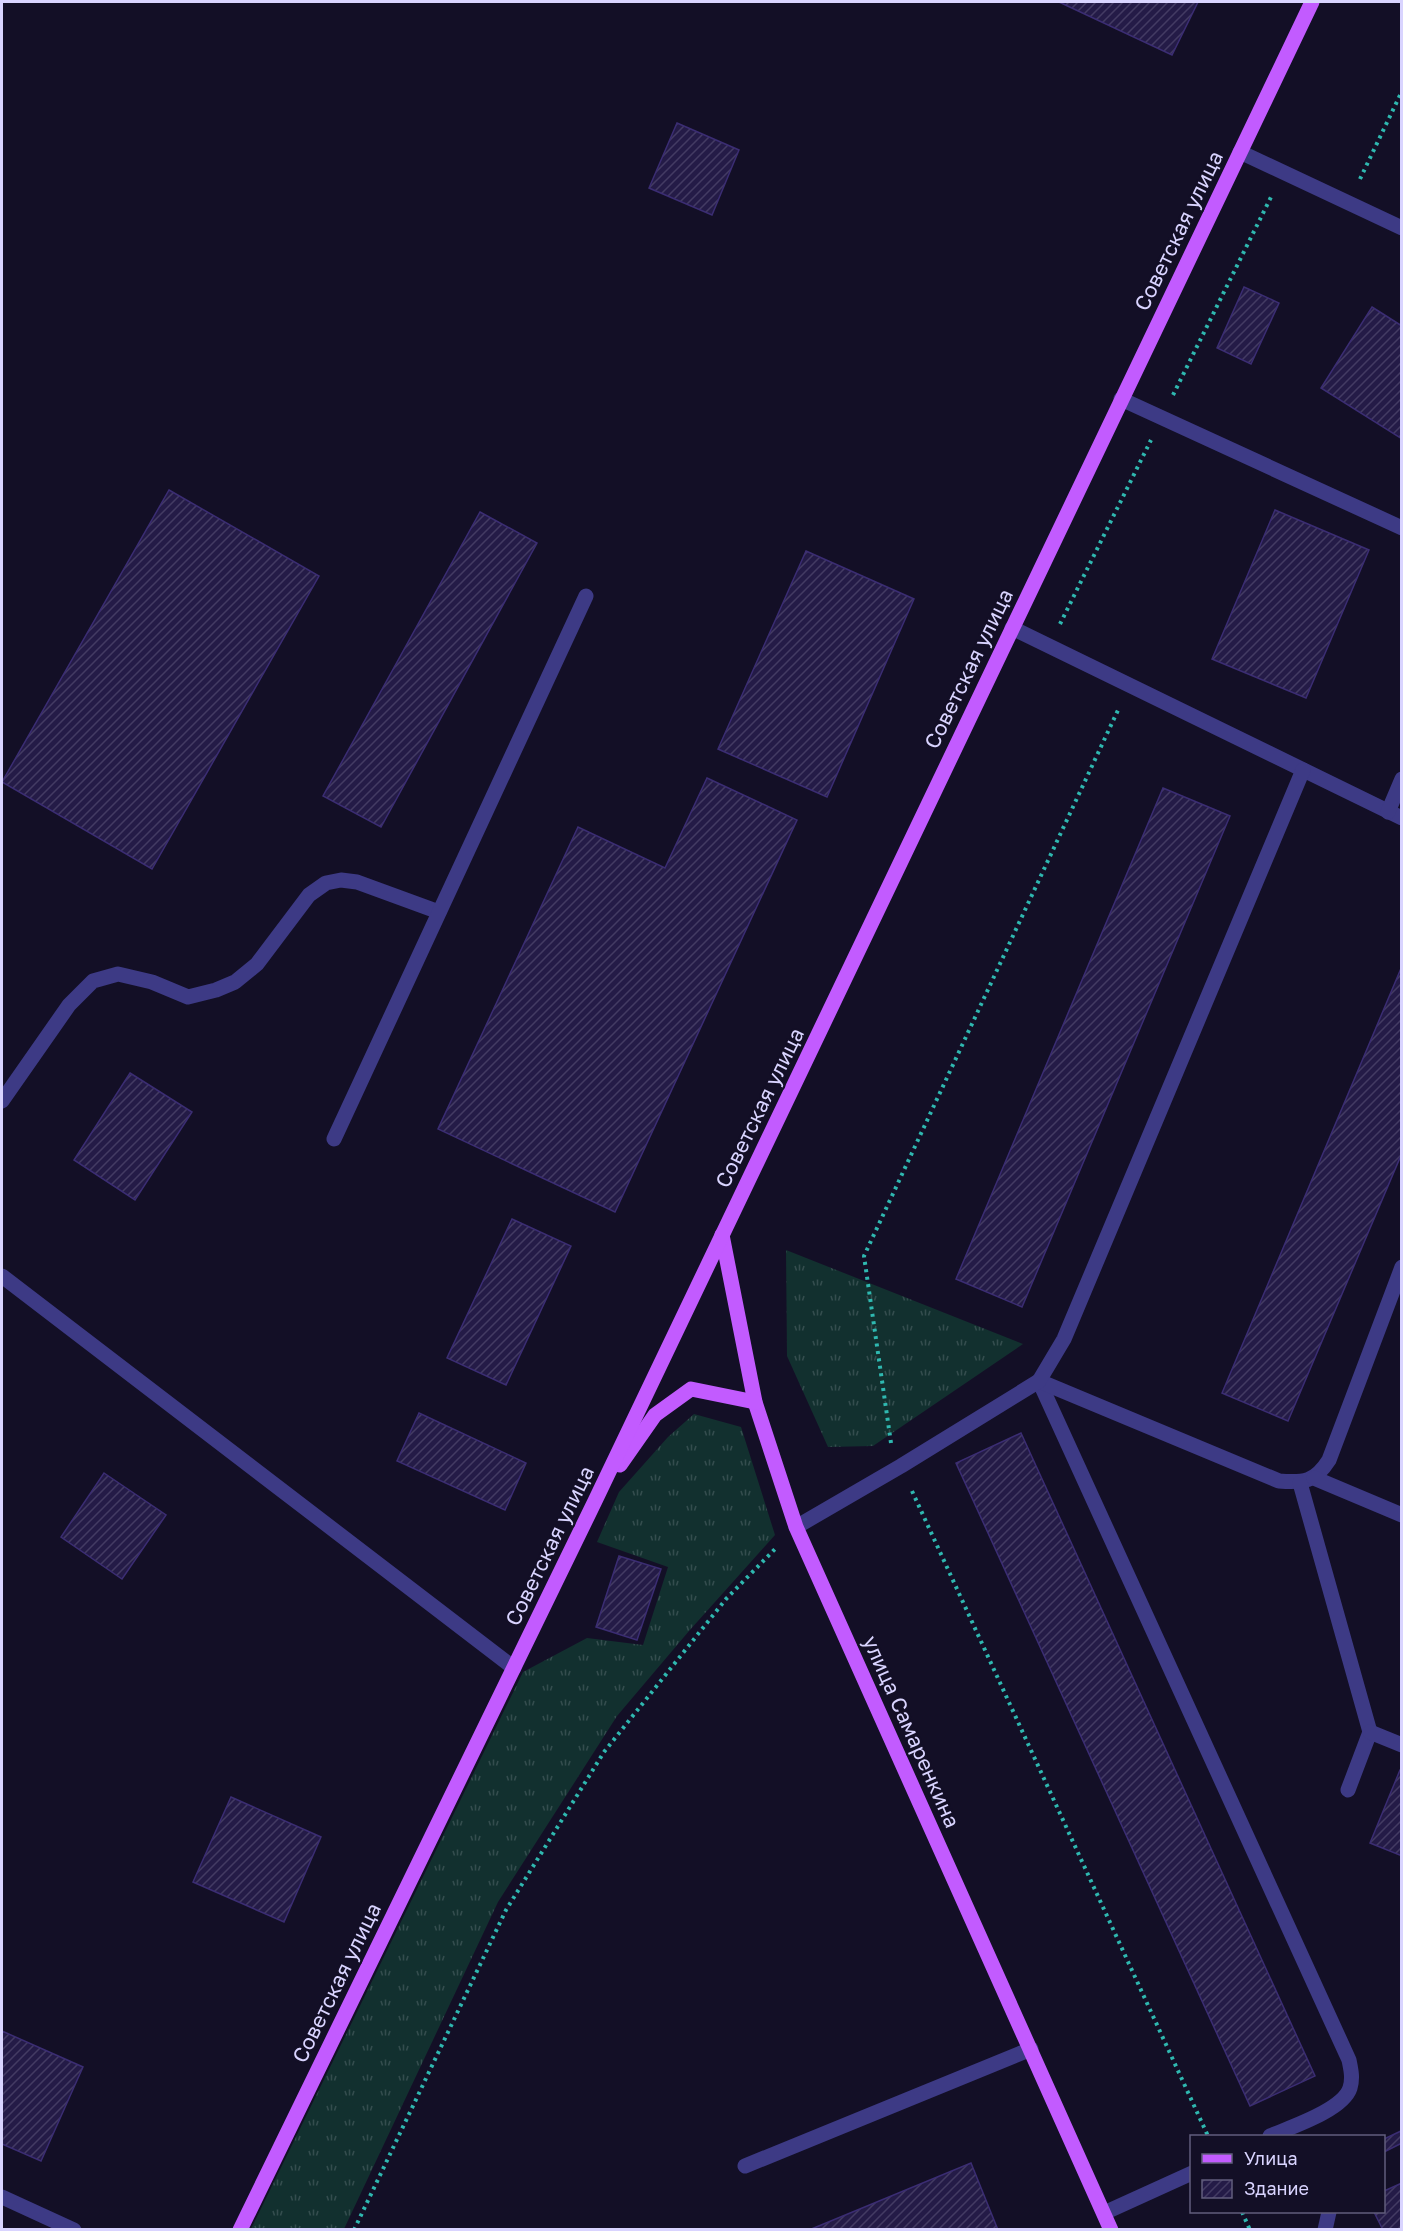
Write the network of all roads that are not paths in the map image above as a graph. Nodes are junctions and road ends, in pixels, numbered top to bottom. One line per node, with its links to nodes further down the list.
1 (1312, 2): 2 (main road, Советская улица)
2 (1240, 152): 3 (street); 4 (main road, Советская улица)
3 (1401, 228)
4 (1121, 399): 5 (street); 7 (main road, Советская улица)
5 (1401, 528)
6 (586, 597): 11 (street)
7 (1012, 628): 8 (street); 14 (main road, Советская улица)
8 (1303, 770): 10 (street); 17 (street)
9 (1401, 780): 10 (street)
10 (1395, 815)
11 (440, 912): 12 (street); 13 (street)
12 (2, 1101)
13 (334, 1138)
14 (722, 1235): 18 (main road, улица Самаренкина); 20 (main road, Советская улица)
15 (1401, 1267): 19 (street)
16 (2, 1276): 23 (street)
17 (1039, 1381): 19 (street); 22 (street); 28 (street)
18 (755, 1402): 20 (main road); 22 (main road, улица Самаренкина)
19 (1307, 1480): 21 (street); 24 (street)
20 (595, 1501): 23 (main road, Советская улица)
21 (1401, 1515)
22 (796, 1527): 27 (main road, улица Самаренкина)
23 (514, 1668): 36 (main road, Советская улица)
24 (1370, 1732): 25 (street); 26 (street)
25 (1401, 1746)
26 (1348, 1790)
27 (1030, 2049): 30 (street); 33 (main road, улица Самаренкина)
28 (1297, 2131): 29 (street)
29 (1275, 2135)
30 (745, 2166)
31 (1190, 2173): 33 (street)
32 (2, 2197): 35 (street)
33 (1104, 2213): 37 (main road, улица Самаренкина)
34 (1329, 2213): 38 (street)
35 (74, 2229)
36 (240, 2229)
37 (1111, 2229)
38 (1325, 2229)

